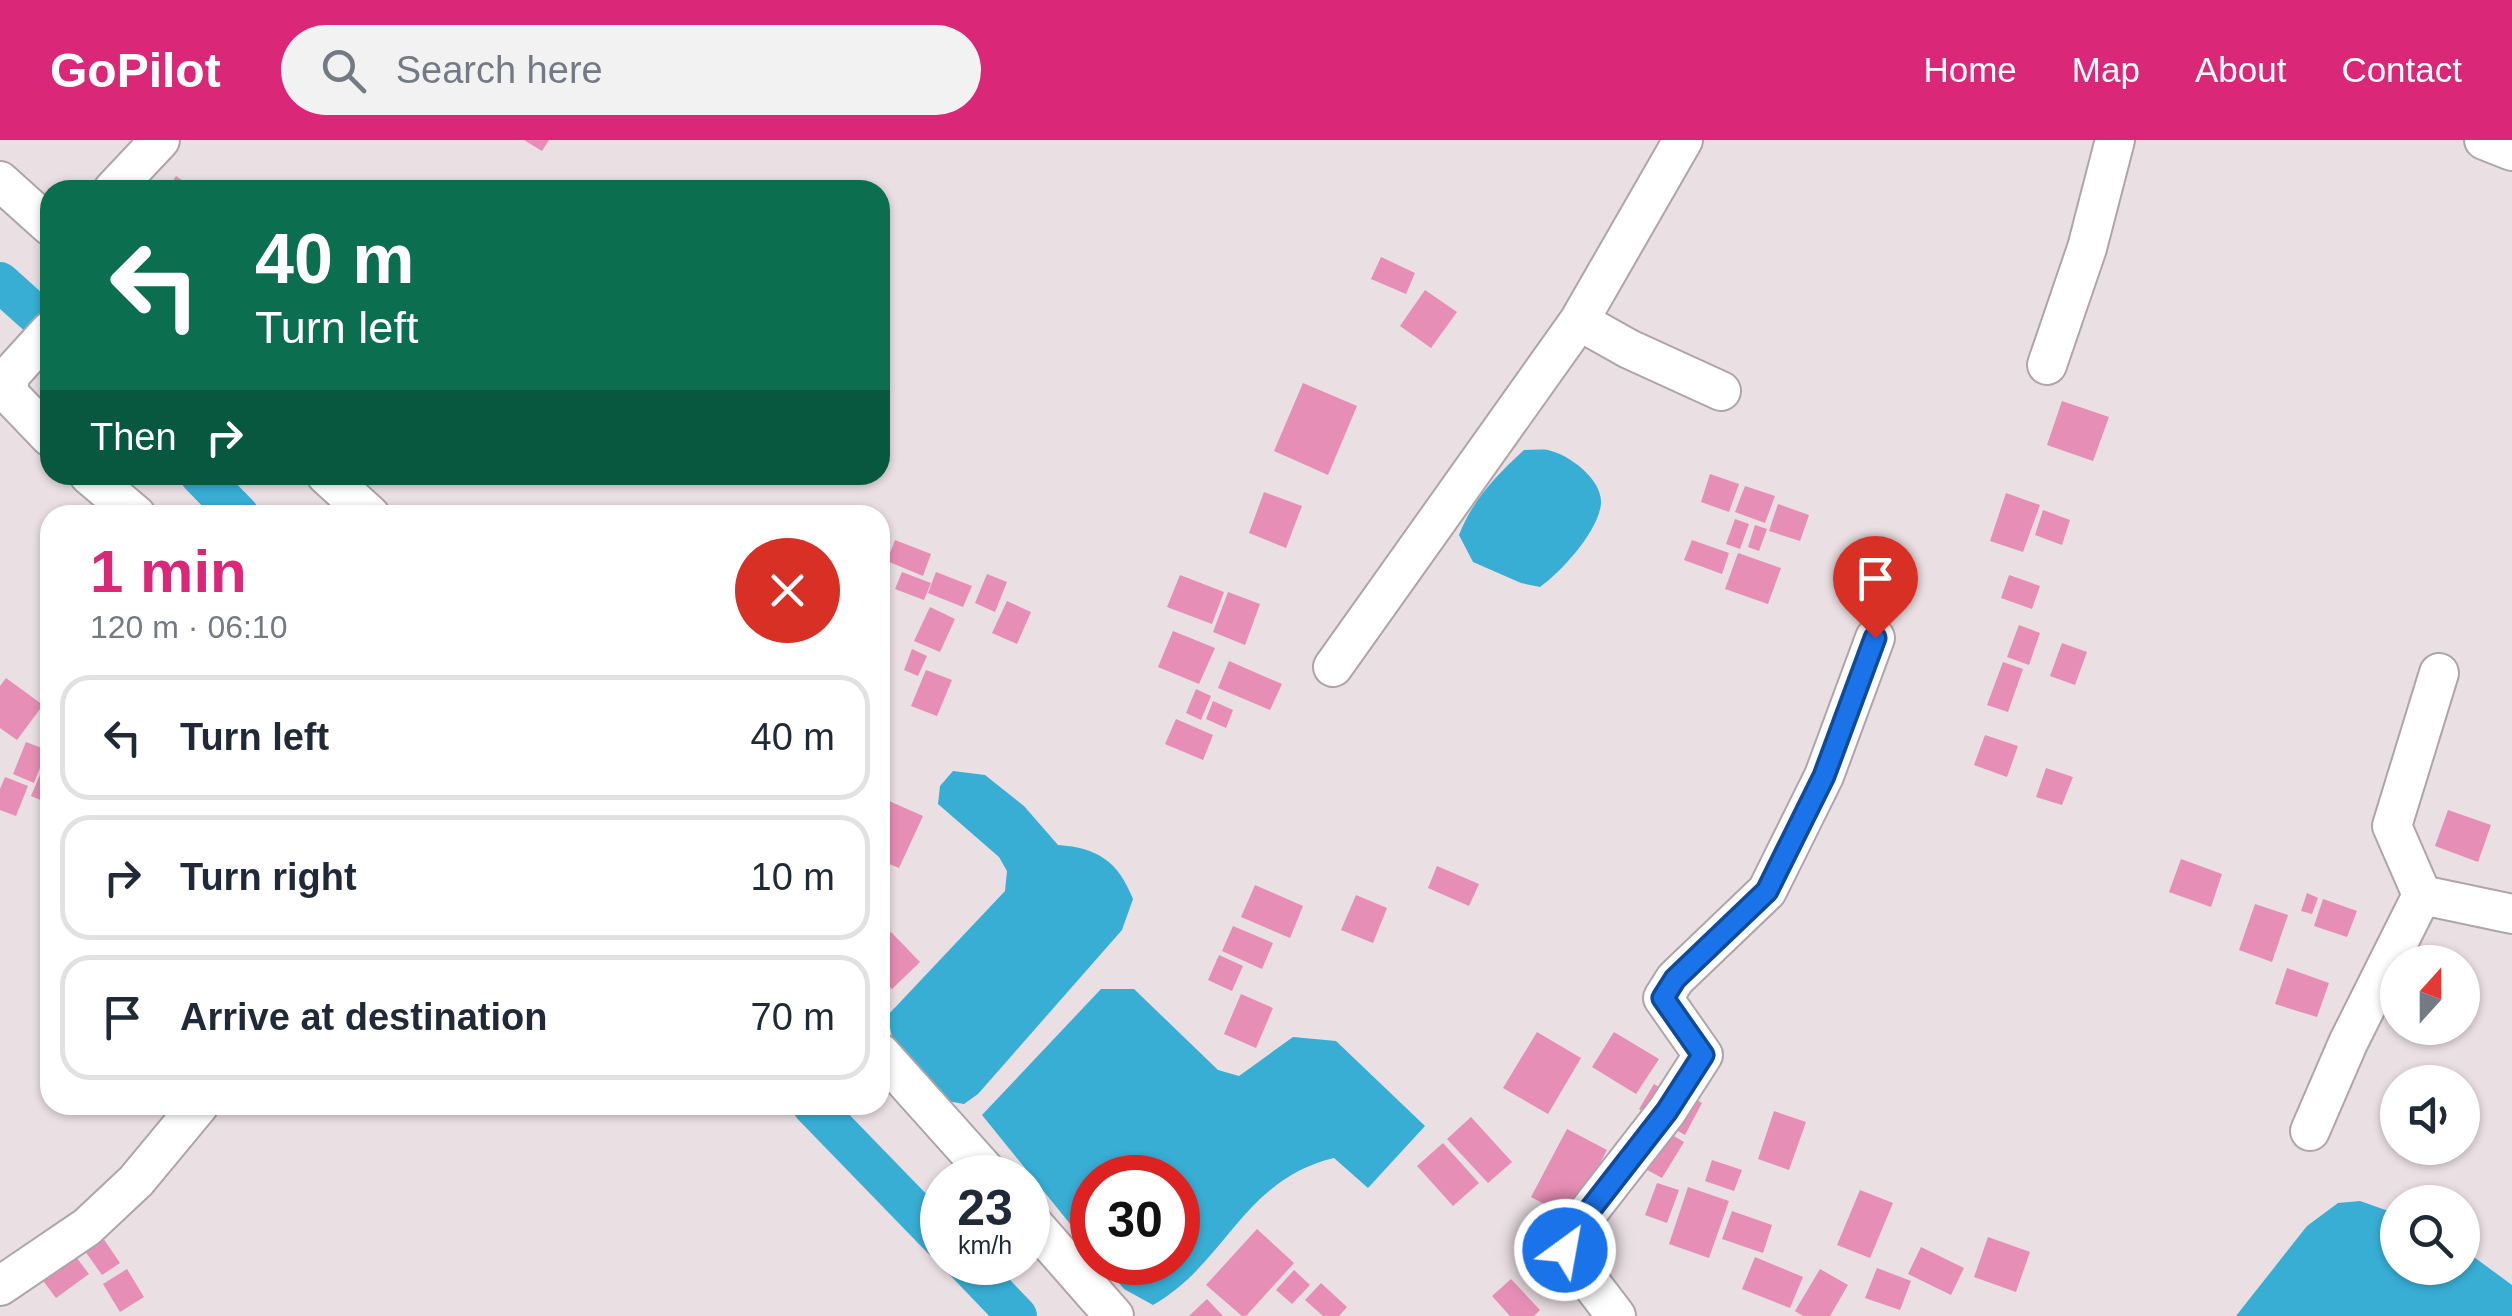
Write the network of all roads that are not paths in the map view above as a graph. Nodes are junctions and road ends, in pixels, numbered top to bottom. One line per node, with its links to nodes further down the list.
1 (160, 140): 6 (street)
2 (1683, 140): 9 (street)
3 (2115, 140): 11 (street)
4 (2484, 140): 5 (street)
5 (2512, 150)
6 (122, 180)
7 (0, 181): 8 (street)
8 (40, 217)
9 (1579, 321): 12 (street); 19 (street)
10 (40, 341): 13 (street)
11 (2046, 365)
12 (1721, 391)
13 (40, 427)
14 (101, 485): 16 (street)
15 (337, 485): 17 (street)
16 (124, 505)
17 (359, 505)
18 (1875, 638): 30 (street)
19 (1332, 668)
20 (2439, 673): 21 (street)
21 (2422, 895): 22 (street); 25 (street)
22 (2512, 914)
23 (890, 1064): 26 (street)
24 (191, 1115): 28 (street)
25 (2310, 1130)
26 (971, 1155)
27 (1050, 1243): 29 (street)
28 (0, 1286)
29 (1114, 1316)
30 (1616, 1316)

